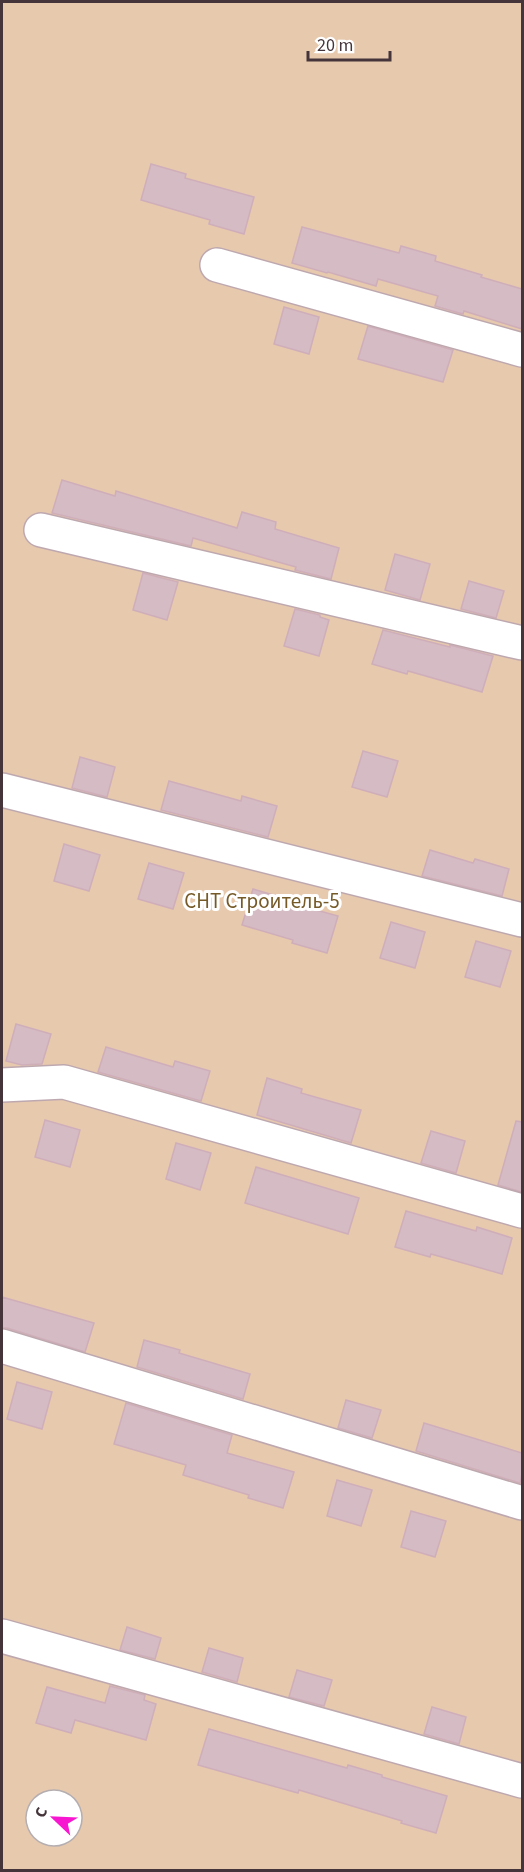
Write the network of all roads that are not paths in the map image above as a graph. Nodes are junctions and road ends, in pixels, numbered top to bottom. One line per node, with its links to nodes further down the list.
1 (217, 265): 2 (street)
2 (522, 350)
3 (41, 530): 4 (street)
4 (522, 643)
5 (2, 790): 6 (street)
6 (522, 920)
7 (2, 1085): 8 (street)
8 (522, 1211)
9 (2, 1346): 10 (street)
10 (522, 1503)
11 (2, 1636): 12 (street)
12 (522, 1781)

